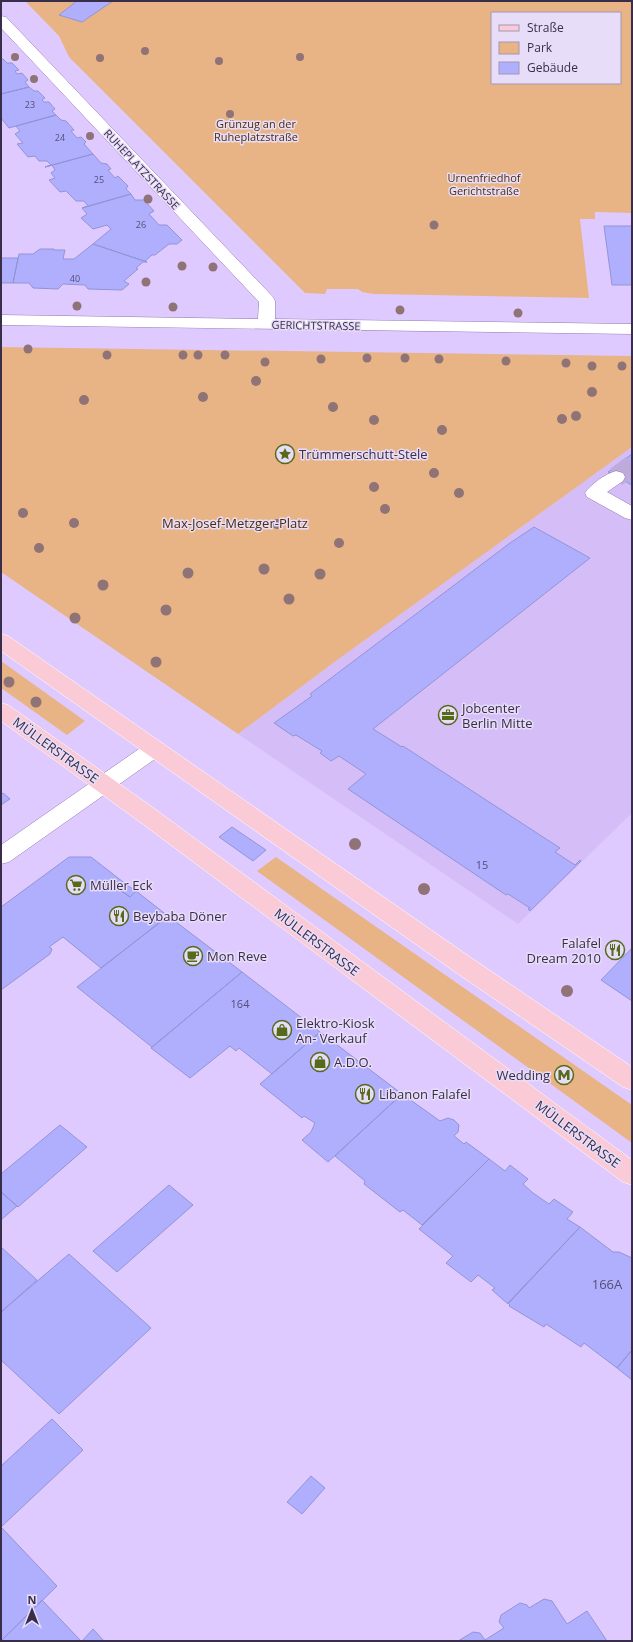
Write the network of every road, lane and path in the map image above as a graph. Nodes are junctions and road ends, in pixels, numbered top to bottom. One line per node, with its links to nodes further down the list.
1 (1, 20): 3 (street, RUHEPLATZSTRASSE)
2 (1, 320): 3 (street, GERICHTSTRASSE)
3 (266, 324): 4 (street, GERICHTSTRASSE)
4 (632, 329)
5 (616, 477): 6 (street)
6 (632, 514)
7 (1, 641): 9 (main road)
8 (1, 710): 10 (main road, MÜLLERSTRASSE)
9 (154, 749): 10 (street); 12 (main road)
10 (103, 784): 11 (street); 13 (main road, MÜLLERSTRASSE)
11 (1, 856)
12 (632, 1080)
13 (632, 1174)

